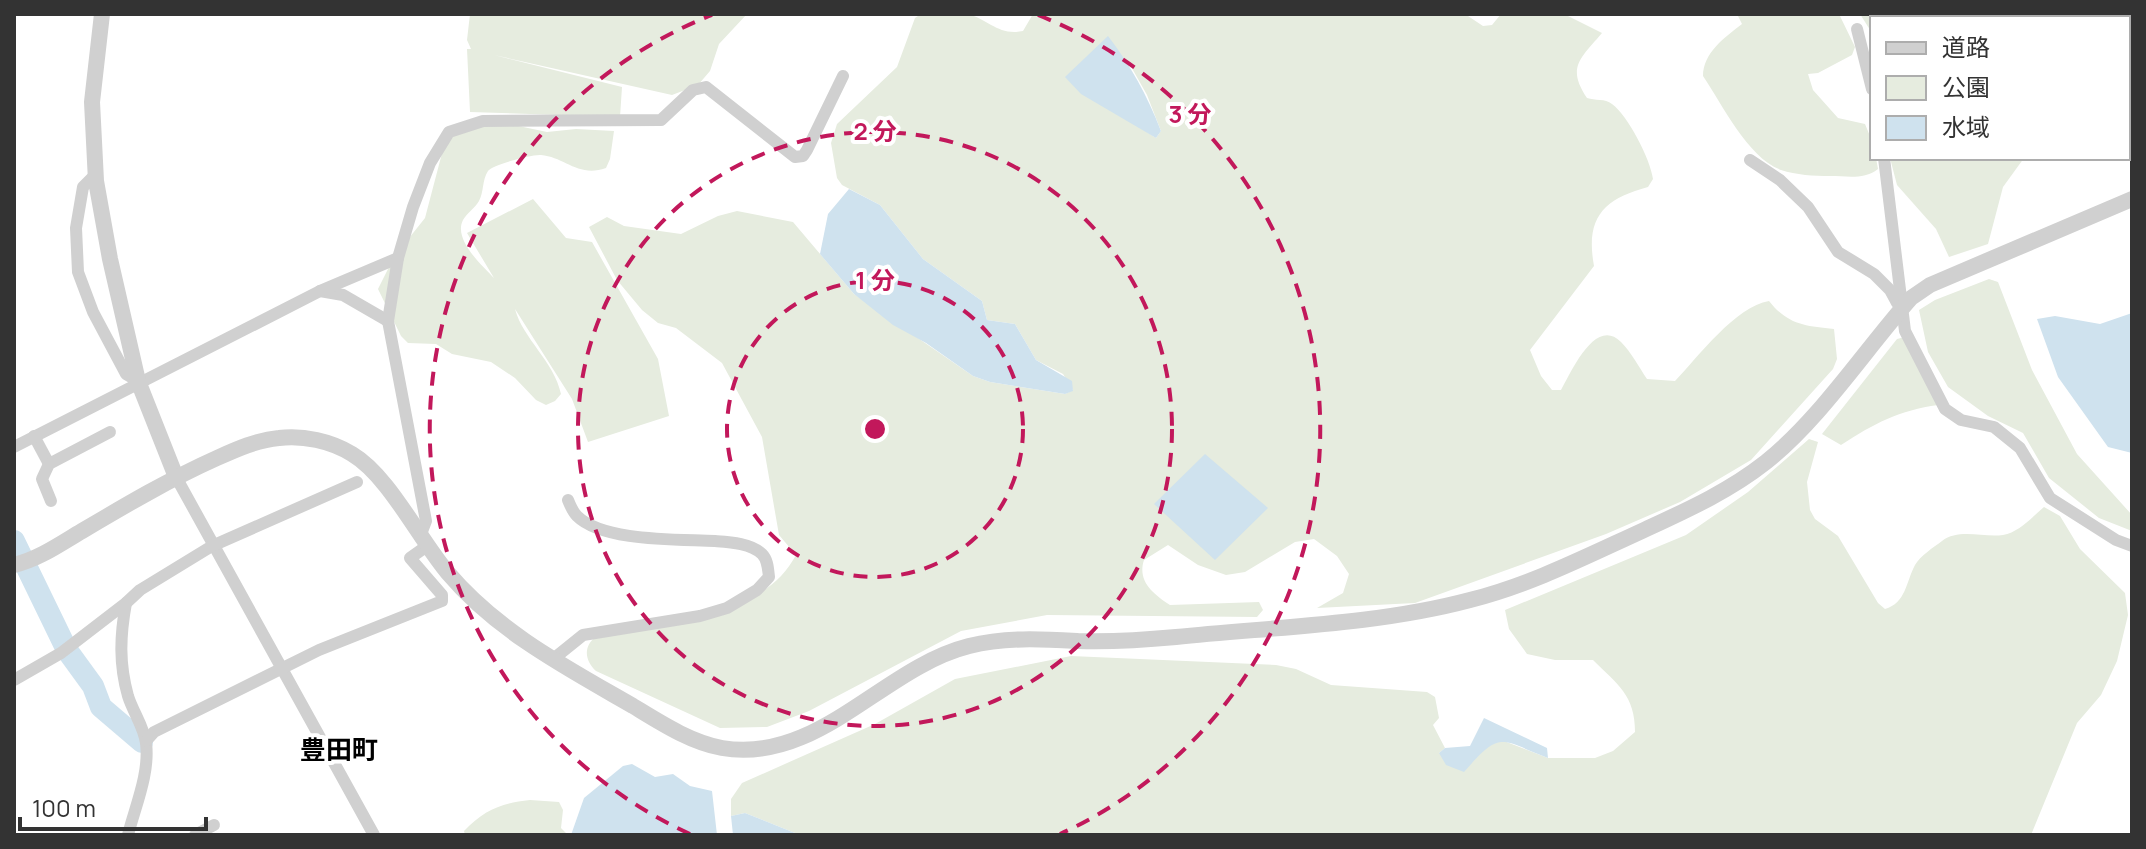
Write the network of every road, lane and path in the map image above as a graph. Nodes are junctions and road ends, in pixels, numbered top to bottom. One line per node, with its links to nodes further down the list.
1 (107, 15): 7 (street)
2 (1857, 29): 4 (street)
3 (843, 76): 9 (street)
4 (1870, 81)
5 (1750, 160): 11 (street)
6 (1884, 160): 11 (street)
7 (96, 174): 13 (street); 13 (street)
8 (2132, 199): 11 (street)
9 (398, 258): 10 (street); 12 (street)
10 (320, 291): 12 (street); 13 (street)
11 (1901, 310): 24 (street); 27 (street)
12 (388, 321): 22 (street)
13 (138, 381): 15 (street); 18 (street)
14 (110, 432): 17 (street)
15 (34, 436): 16 (street); 17 (street)
16 (14, 447)
17 (49, 464): 21 (street)
18 (170, 479): 22 (street); 23 (street); 25 (street)
19 (357, 482): 23 (street)
20 (568, 500): 27 (street)
21 (51, 501)
22 (424, 542): 27 (street); 28 (street)
23 (212, 546): 26 (street); 28 (street)
24 (2132, 546)
25 (14, 565)
26 (126, 603): 29 (street); 30 (street)
27 (552, 660)
28 (282, 669): 30 (street); 34 (street)
29 (14, 680)
30 (146, 741): 32 (street)
31 (214, 825): 33 (street)
32 (129, 834)
33 (195, 835)
34 (374, 835)

